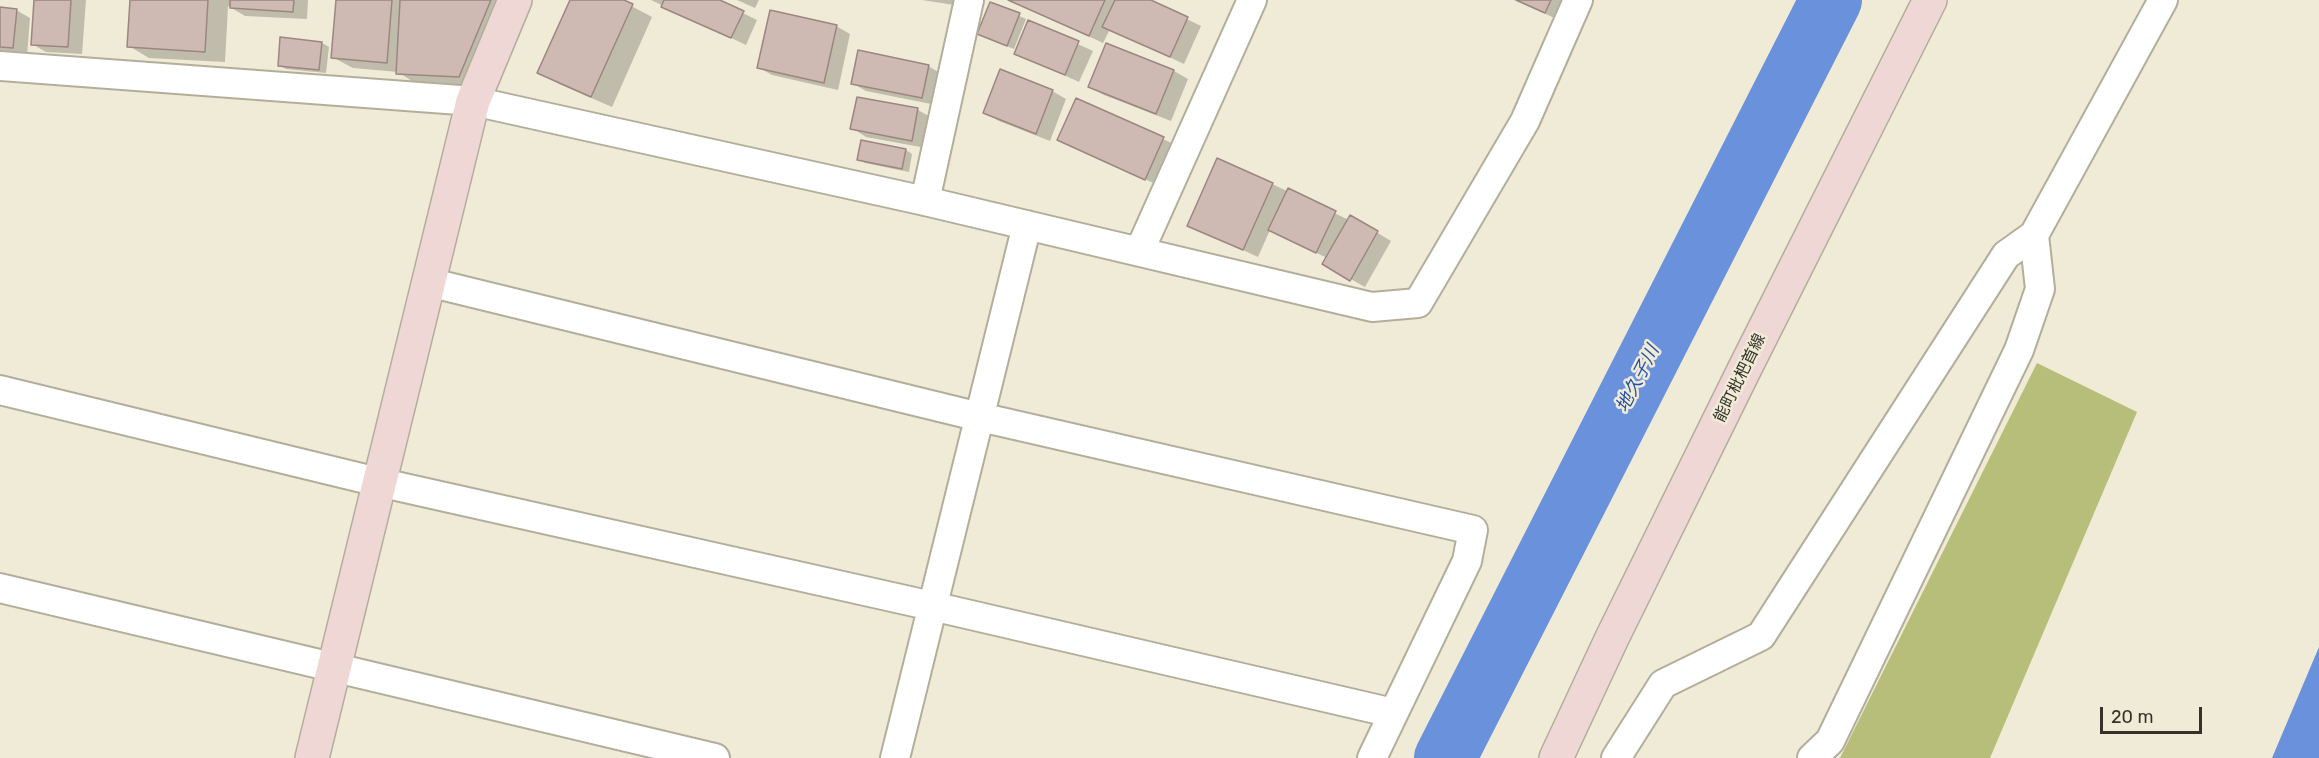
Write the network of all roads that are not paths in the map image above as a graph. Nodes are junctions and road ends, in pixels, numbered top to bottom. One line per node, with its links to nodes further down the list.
1 (515, 0): 8 (main road)
2 (969, 0): 9 (street)
3 (1252, 0): 12 (street)
4 (1578, 0): 12 (street)
5 (1930, 0): 25 (main road, 能町枇杷首線)
6 (2163, 0): 11 (street)
7 (0, 66): 8 (street)
8 (473, 101): 9 (street); 13 (main road)
9 (925, 201): 10 (street)
10 (1027, 225): 12 (street); 15 (street)
11 (2034, 236): 26 (street); 27 (street)
12 (1140, 250)
13 (428, 282): 15 (street); 16 (main road)
14 (0, 390): 16 (street)
15 (980, 417): 18 (street); 20 (street)
16 (378, 482): 18 (street); 19 (main road)
17 (0, 588): 19 (street)
18 (932, 606): 20 (street); 23 (street)
19 (333, 667): 21 (main road); 22 (street)
20 (1393, 712): 24 (street)
21 (312, 758)
22 (715, 758)
23 (895, 758)
24 (1372, 758)
25 (1556, 758)
26 (1616, 758)
27 (1812, 758)

